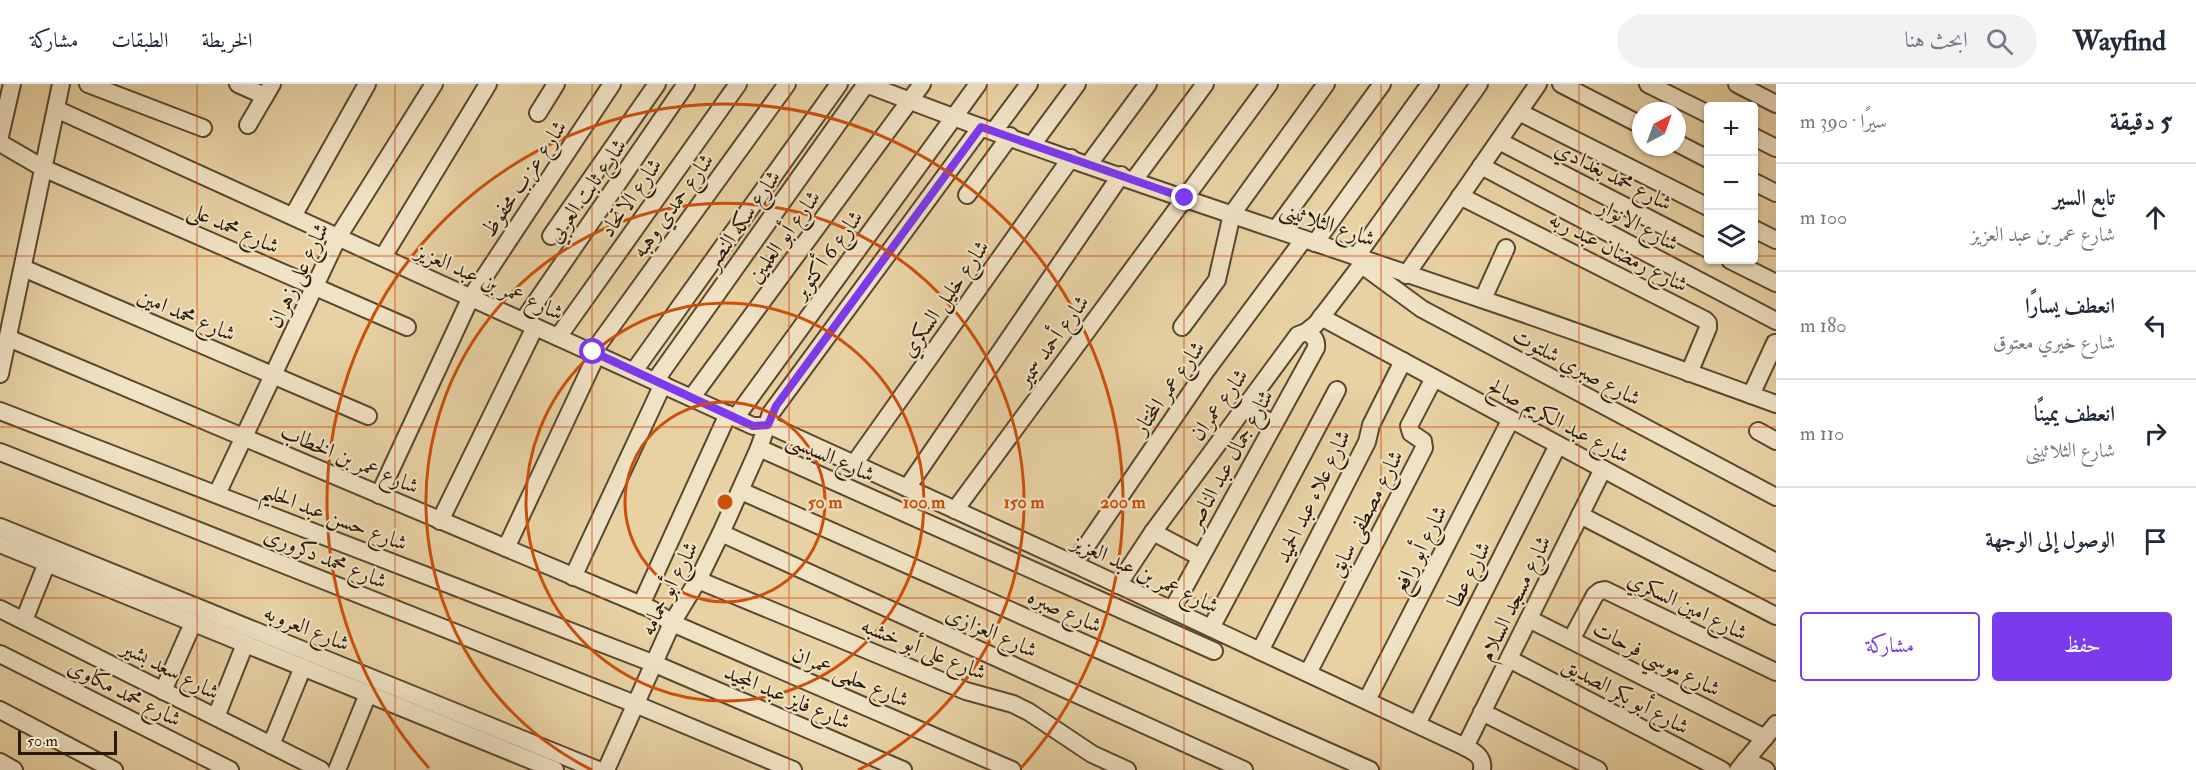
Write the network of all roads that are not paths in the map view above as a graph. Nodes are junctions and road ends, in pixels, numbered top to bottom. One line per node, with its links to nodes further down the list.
1 (12, 84): 44 (street)
2 (61, 84): 35 (street)
3 (88, 84): 42 (street)
4 (238, 84): 32 (street)
5 (367, 84): 64 (street)
6 (434, 84): 68 (street, شارع على زهران)
7 (488, 84): 73 (street)
8 (556, 84): 38 (street)
9 (612, 84): 80 (street, شارع عزب محفوظ)
10 (657, 84): 67 (street)
11 (686, 84): 84 (street, شارع ثابت العربي)
12 (738, 84): 88 (street, شارع الاتحاد)
13 (788, 84): 91 (street, شارع حمدي وهبه)
14 (839, 84): 93 (street)
15 (866, 84): 31 (street, شارع الثلاثينى); 98 (street, شارع سكه النصر)
16 (922, 84): 33 (street, شارع أبو العلمين)
17 (978, 84): 39 (street, شارع 6 أكتوبر)
18 (1029, 84): 43 (street)
19 (1077, 84): 48 (street)
20 (1149, 84): 53 (street)
21 (1205, 84): 56 (street)
22 (1269, 84): 61 (street, شارع أحمد سمير)
23 (1326, 84): 63 (street)
24 (1382, 84): 65 (street)
25 (1430, 84): 70 (street, شارع عمر المختار)
26 (1479, 84): 74 (street)
27 (1539, 84): 36 (street)
28 (1561, 84): 40 (street)
29 (1648, 84): 37 (street)
30 (1737, 84): 34 (street)
31 (889, 88): 33 (street, شارع الثلاثينى)
32 (268, 90): 41 (street)
33 (910, 101): 39 (street, شارع الثلاثينى); 101 (street, شارع أبو العلمين)
34 (1776, 104)
35 (56, 109): 55 (street); 64 (street, شارع عمر بن عبد العزيز)
36 (1518, 112): 46 (street); 62 (street)
37 (1704, 112)
38 (538, 113)
39 (954, 117): 43 (street, شارع الثلاثينى); 106 (street, شارع 6 أكتوبر)
40 (1632, 120)
41 (248, 125)
42 (203, 128)
43 (995, 132): 48 (street, شارع الثلاثينى); 59 (street); 109 (street, شارع أبو حمامه)
44 (0, 136)
45 (1758, 139): 50 (street)
46 (1498, 141): 54 (street); 71 (street, شارع محمد بغدادي)
47 (0, 143): 55 (street, شارع محمد على)
48 (1032, 145): 52 (street, شارع الثلاثينى)
49 (1686, 148): 51 (street)
50 (1776, 148)
51 (1704, 157)
52 (1071, 158): 53 (street, شارع الثلاثينى); 116 (street, شارع خليل السكري)
53 (1089, 164): 56 (street, شارع الثلاثينى)
54 (1481, 166): 60 (street); 83 (street, شارع الانوار)
55 (43, 168): 76 (street); 79 (street, شارع محمد على)
56 (1128, 178): 61 (street, شارع الثلاثينى); 118 (street)
57 (1758, 184): 58 (street)
58 (1776, 193)
59 (967, 195)
60 (1460, 196): 77 (street); 94 (street, شارع رمضان عبد ربه)
61 (1185, 198): 63 (street, شارع الثلاثينى); 123 (street, شارع أحمد سمير)
62 (1704, 205)
63 (1232, 214): 65 (street, شارع الثلاثينى); 86 (street)
64 (293, 216): 68 (street, شارع عمر بن عبد العزيز)
65 (1276, 229): 70 (street, شارع الثلاثينى)
66 (1758, 231): 69 (street)
67 (551, 236)
68 (338, 237): 73 (street, شارع عمر بن عبد العزيز); 79 (street, شارع على زهران)
69 (1776, 240)
70 (1309, 241): 74 (street, شارع الثلاثينى); 134 (street, شارع عمر المختار)
71 (1704, 247)
72 (1506, 248): 81 (street)
73 (383, 257): 80 (street, شارع عمر بن عبد العزيز)
74 (1361, 261): 77 (street, شارع الثلاثينى); 82 (street, شارع عمران); 122 (street, شارع صبري شلتوت)
75 (1738, 264): 78 (street)
76 (23, 268): 89 (street); 96 (street, شارع محمد امين)
77 (1406, 274): 81 (street, شارع الثلاثينى)
78 (1776, 283)
79 (315, 287): 85 (street, شارع محمد على); 96 (street, شارع على زهران)
80 (471, 297): 84 (street, شارع عمر بن عبد العزيز); 121 (street, شارع عزب محفوظ)
81 (1483, 299): 94 (street, شارع الثلاثينى)
82 (1321, 317): 87 (street, شارع عمران); 92 (street, شارع عبد الكريم صالح)
83 (1776, 321)
84 (529, 324): 88 (street, شارع عمر بن عبد العزيز); 125 (street, شارع ثابت العربي)
85 (407, 327)
86 (1182, 327)
87 (1306, 332): 103 (street, شارع عمران); 108 (street, شارع جمال عبد الناصر)
88 (558, 337): 91 (street, شارع عمر بن عبد العزيز)
89 (8, 338): 95 (street); 111 (street, شارع عمر بن الخطاب)
90 (1775, 343): 100 (street)
91 (595, 353): 93 (street, شارع عمر بن عبد العزيز); 130 (street, شارع حمدي وهبه)
92 (1403, 361): 97 (street, شارع عبد الكريم صالح); 150 (street, شارع علاء عبد الحميد)
93 (634, 371): 98 (street, شارع عمر بن عبد العزيز)
94 (1689, 373): 100 (street, شارع الثلاثينى)
95 (0, 374)
96 (273, 375): 105 (street, شارع محمد امين); 111 (street, شارع على زهران)
97 (1434, 378): 107 (street, شارع عبد الكريم صالح); 156 (street, شارع مصطفى سابق)
98 (659, 382): 101 (street, شارع عمر بن عبد العزيز); 135 (street, شارع سكه النصر)
99 (1337, 390): 146 (street, شارع علاء عبد الحميد)
100 (1751, 395): 102 (street, شارع الثلاثينى)
101 (692, 398): 106 (street, شارع عمر بن عبد العزيز)
102 (1776, 404)
103 (1243, 408): 108 (street); 127 (street, شارع عمران)
104 (0, 411): 120 (street, شارع حسن عبد الحليم)
105 (368, 416)
106 (732, 416): 109 (street, شارع عمر بن عبد العزيز); 138 (street, شارع 6 أكتوبر)
107 (1511, 419): 113 (street, شارع عبد الكريم صالح); 159 (street, شارع أبو رافع)
108 (1274, 424): 131 (street, شارع جمال عبد الناصر)
109 (768, 425): 114 (street, شارع أبو حمامه); 116 (street, شارع عمر بن عبد العزيز)
110 (1758, 431): 112 (street)
111 (244, 437): 120 (street, شارع على زهران); 121 (street, شارع عمر بن الخطاب)
112 (1776, 441)
113 (1558, 445): 117 (street, شارع عبد الكريم صالح); 164 (street, شارع عطا)
114 (759, 448): 119 (street, شارع أبو حمامه); 149 (street, شارع السيسى)
115 (0, 452): 160 (street, شارع محمد دكرورى)
116 (854, 464): 118 (street, شارع عمر بن عبد العزيز)
117 (1604, 469): 124 (street, شارع مسجد السلام); 132 (street, شارع عبد الكريم صالح)
118 (907, 488): 123 (street, شارع عمر بن عبد العزيز)
119 (741, 491): 128 (street, شارع أبو حمامه); 184 (street, شارع صبره)
120 (217, 494): 153 (street, شارع حسن عبد الحليم)
121 (379, 495): 125 (street, شارع عمر بن الخطاب)
122 (1776, 497)
123 (955, 510): 134 (street, شارع عمر بن عبد العزيز)
124 (1580, 515): 141 (street); 142 (street, شارع مسجد السلام)
125 (440, 520): 130 (street, شارع عمر بن الخطاب)
126 (0, 526): 177 (street, شارع العروبه)
127 (1153, 532): 131 (street); 137 (street, شارع عمران)
128 (721, 533): 136 (street, شارع أبو حمامه); 183 (street, شارع العزازى)
129 (0, 544): 133 (street, شارع العروبه)
130 (506, 548): 135 (street, شارع عمر بن الخطاب)
131 (1200, 557): 140 (street, شارع جمال عبد الناصر)
132 (1776, 562)
133 (47, 563): 143 (street); 144 (street, شارع العروبه)
134 (1074, 564): 137 (street, شارع عمر بن عبد العزيز)
135 (573, 577): 138 (street, شارع عمر بن الخطاب)
136 (698, 580): 145 (street, شارع أبو حمامه); 182 (street, شارع على أبو خشبه)
137 (1118, 585): 140 (street, شارع عمر بن عبد العزيز)
138 (641, 605): 145 (street, شارع عمر بن الخطاب)
139 (0, 609): 143 (street, شارع سعد بشير)
140 (1172, 610): 146 (street, شارع عمر بن عبد العزيز)
141 (1776, 616)
142 (1529, 619): 147 (street, شارع موسي فرحات); 152 (street, شارع مسجد السلام)
143 (24, 620): 157 (street, شارع سعد بشير)
144 (193, 623): 148 (street, شارع العروبه); 157 (street)
145 (672, 623): 153 (street, شارع أبو حمامه); 181 (street, شارع حلمى عمران)
146 (1211, 628): 150 (street, شارع عمر بن عبد العزيز)
147 (1571, 640): 155 (street, شارع امين السكري); 166 (street, شارع موسي فرحات)
148 (245, 644): 154 (street, شارع العروبه); 163 (street)
149 (1214, 651)
150 (1260, 651): 156 (street, شارع عمر بن عبد العزيز)
151 (0, 654): 173 (street, شارع محمد مكاوى)
152 (1509, 659): 162 (street, شارع مسجد السلام); 187 (street, شارع أبو بكر الصديق)
153 (655, 664): 160 (street, شارع أبو حمامه); 180 (street, شارع فايز عبد المجيد)
154 (303, 667): 158 (street, شارع العروبه); 167 (street)
155 (1776, 672)
156 (1308, 673): 159 (street, شارع عمر بن عبد العزيز)
157 (163, 690): 163 (street, شارع سعد بشير)
158 (369, 694): 175 (street); 176 (street, شارع العروبه)
159 (1367, 700): 164 (street, شارع عمر بن عبد العزيز)
160 (635, 704): 178 (street, شارع أبو حمامه); 179 (street, شارع محمد دكرورى)
161 (0, 710): 172 (street)
162 (1482, 712): 168 (street, شارع مسجد السلام); 186 (street)
163 (216, 717): 167 (street, شارع سعد بشير)
164 (1417, 724): 168 (street, شارع عمر بن عبد العزيز)
165 (1776, 724): 166 (street)
166 (1765, 738): 170 (street)
167 (271, 745): 174 (street, شارع سعد بشير)
168 (1465, 747): 185 (street, شارع عمر بن عبد العزيز)
169 (0, 762): 171 (street)
170 (1742, 765): 188 (street)
171 (14, 770)
172 (114, 770)
173 (230, 770)
174 (321, 770)
175 (337, 770)
176 (555, 770)
177 (598, 770)
178 (606, 770)
179 (793, 770)
180 (903, 770)
181 (1012, 770)
182 (1127, 770)
183 (1244, 770)
184 (1371, 770)
185 (1482, 770)
186 (1598, 770)
187 (1722, 770)
188 (1766, 770)

